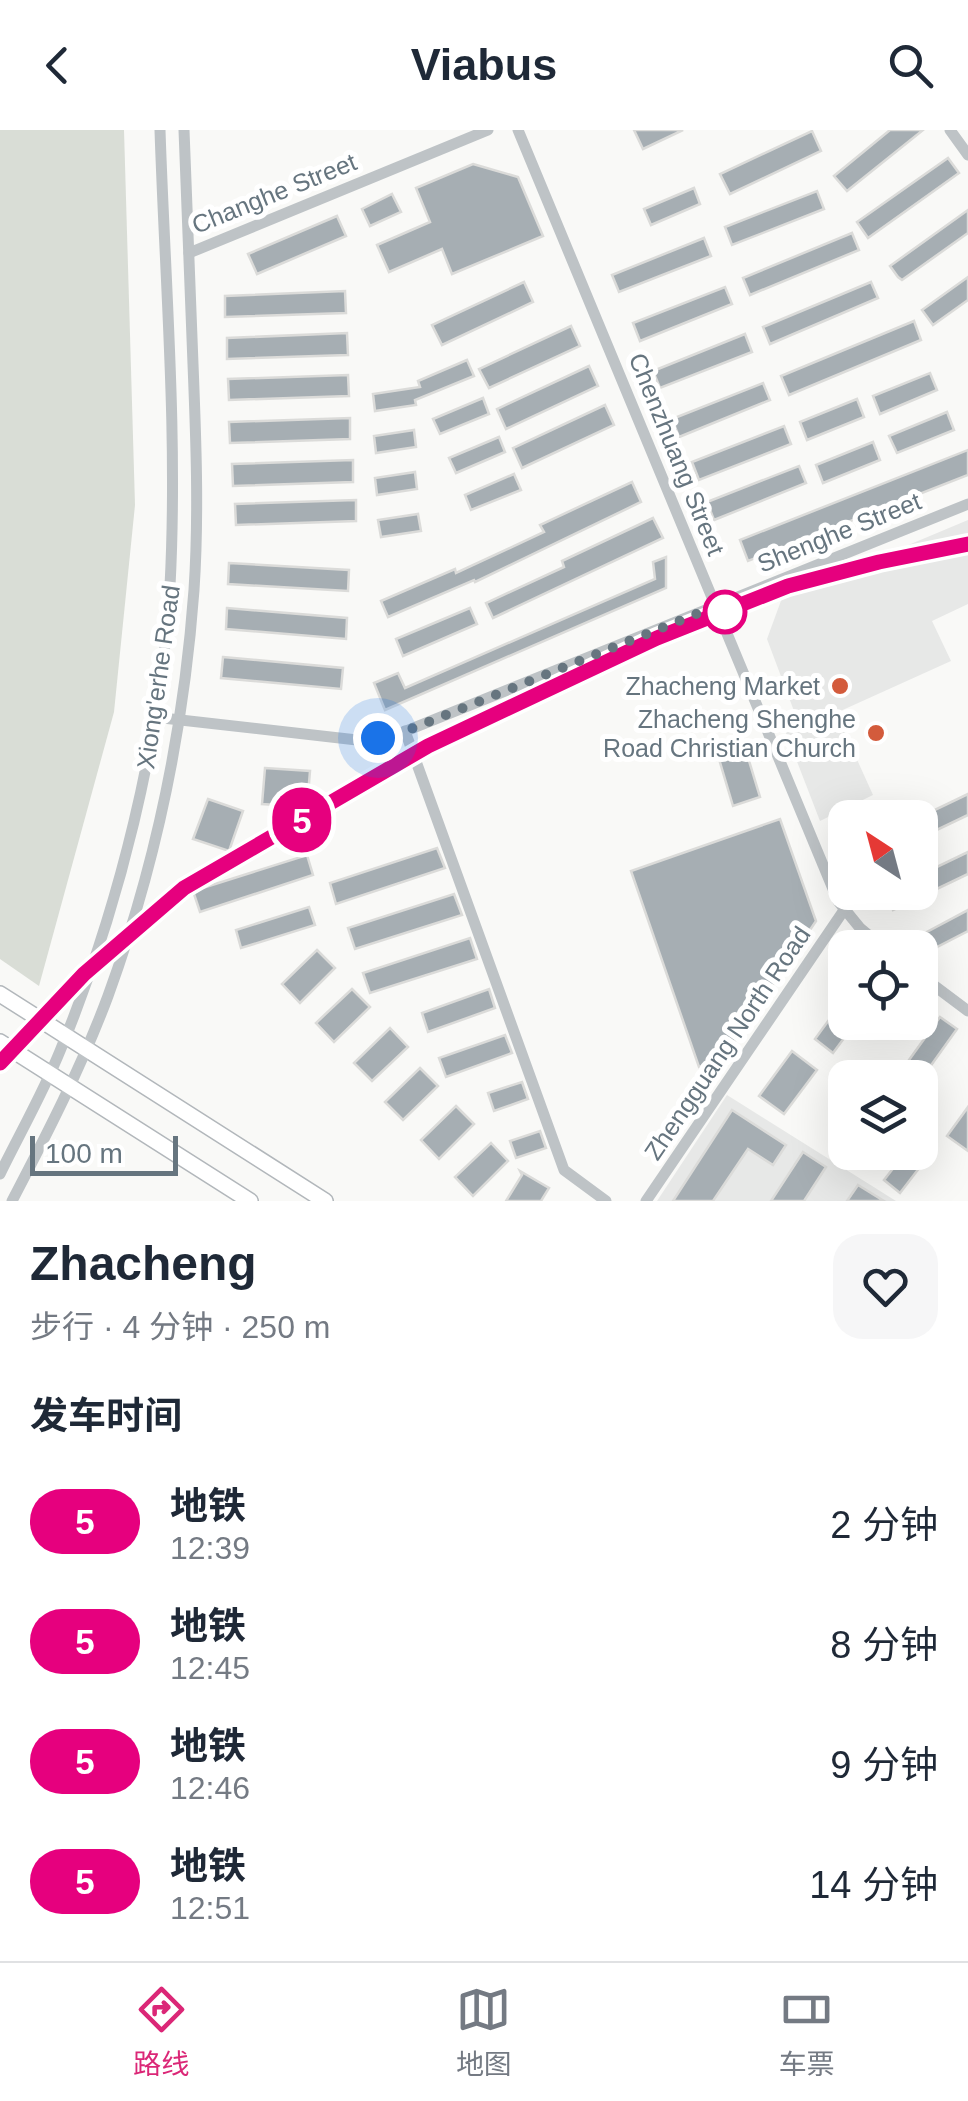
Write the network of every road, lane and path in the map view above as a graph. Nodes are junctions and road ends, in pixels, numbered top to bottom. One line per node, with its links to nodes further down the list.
1 (160, 130): 10 (street, Xiong'erhe Road)
2 (184, 130): 7 (street, Xiong'erhe Road)
3 (488, 130): 7 (street, Changhe Street)
4 (518, 130): 9 (street, Chenzhuang Street)
5 (950, 130): 6 (street)
6 (968, 154)
7 (189, 253): 11 (street, Xiong'erhe Road)
8 (968, 504): 9 (street, Shenghe Street)
9 (716, 606): 12 (street, Shenghe Street); 13 (street, Chenzhuang Street)
10 (154, 717): 11 (street, Shenghe Street); 19 (street, Xiong'erhe Road)
11 (178, 720): 12 (street, Shenghe Street); 21 (street, Xiong'erhe Road)
12 (405, 731): 28 (street)
13 (828, 878)
14 (844, 910): 15 (street, Chenzhuang Street); 29 (street, Zhengguang North Road)
15 (862, 930)
16 (938, 988): 18 (street)
17 (0, 994): 19 (main road)
18 (968, 1011)
19 (66, 1036): 21 (main road); 22 (street, Xiong'erhe Road)
20 (0, 1042): 22 (main road)
21 (86, 1049): 23 (street, Xiong'erhe Road); 27 (main road)
22 (50, 1074): 23 (main road); 24 (street, Xiong'erhe Road)
23 (69, 1086): 25 (street, Xiong'erhe Road); 26 (main road)
24 (0, 1174)
25 (12, 1201)
26 (250, 1201)
27 (325, 1201)
28 (606, 1201)
29 (646, 1201)

